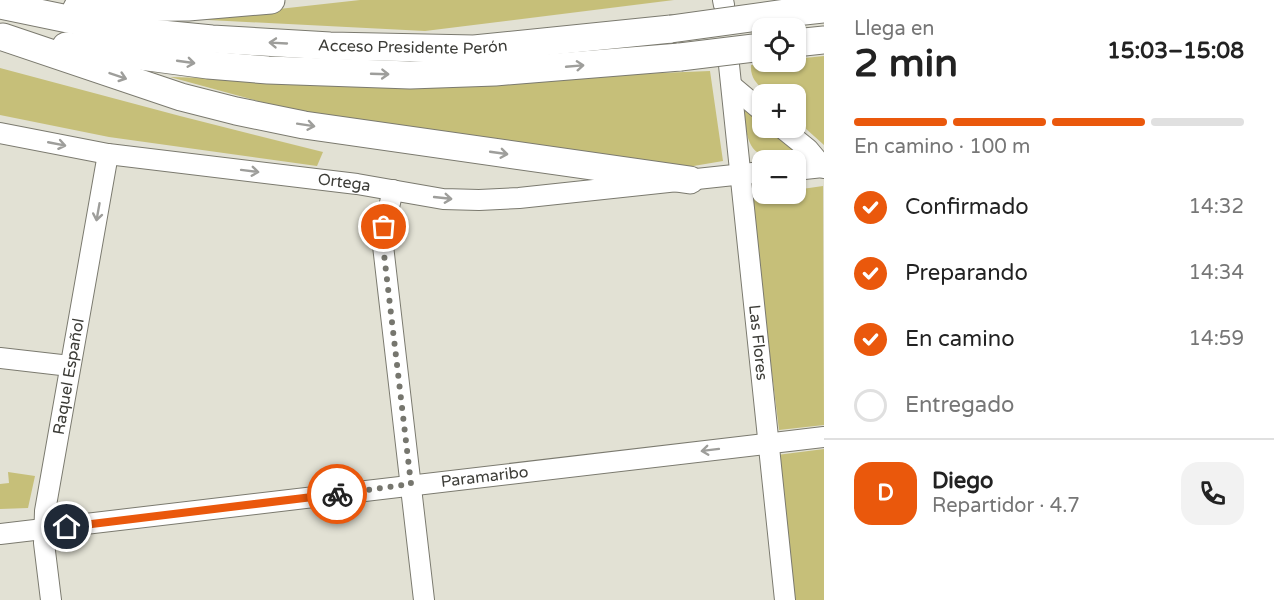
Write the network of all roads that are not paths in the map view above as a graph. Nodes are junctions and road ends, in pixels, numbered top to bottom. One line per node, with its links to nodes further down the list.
1 (271, 0): 2 (highway)
2 (0, 5): 3 (highway, Acceso Presidente Perón, one-way to 2, bridge)
3 (824, 9)
4 (2, 36): 7 (highway, Acceso Presidente Perón, one-way to 7, bridge); 18 (highway, one-way to 18)
5 (824, 39): 6 (highway)
6 (806, 41)
7 (752, 48)
8 (729, 66): 9 (street, Las Flores)
9 (732, 86): 10 (street); 17 (street, Las Flores)
10 (752, 103)
11 (0, 133): 13 (street, Ortega, one-way to 13)
12 (794, 138): 14 (street)
13 (108, 154): 19 (street, Ortega, one-way to 19); 21 (street, Raquel Español, one-way to 21)
14 (824, 168): 15 (street)
15 (806, 169)
16 (752, 173): 17 (street, Ortega)
17 (739, 174): 18 (street, Ortega); 23 (street, Las Flores)
18 (690, 180): 19 (street, Ortega, one-way to 18)
19 (393, 190): 24 (street)
20 (0, 358): 21 (street)
21 (70, 366): 25 (street, Raquel Español)
22 (824, 437): 23 (street, Paramaribo)
23 (768, 443): 24 (street, Paramaribo, one-way to 24); 29 (street, Las Flores)
24 (411, 484): 25 (street, Paramaribo); 28 (street)
25 (44, 530): 26 (street, Paramaribo); 27 (street, Raquel Español)
26 (0, 534)
27 (51, 600)
28 (424, 600)
29 (785, 600)

